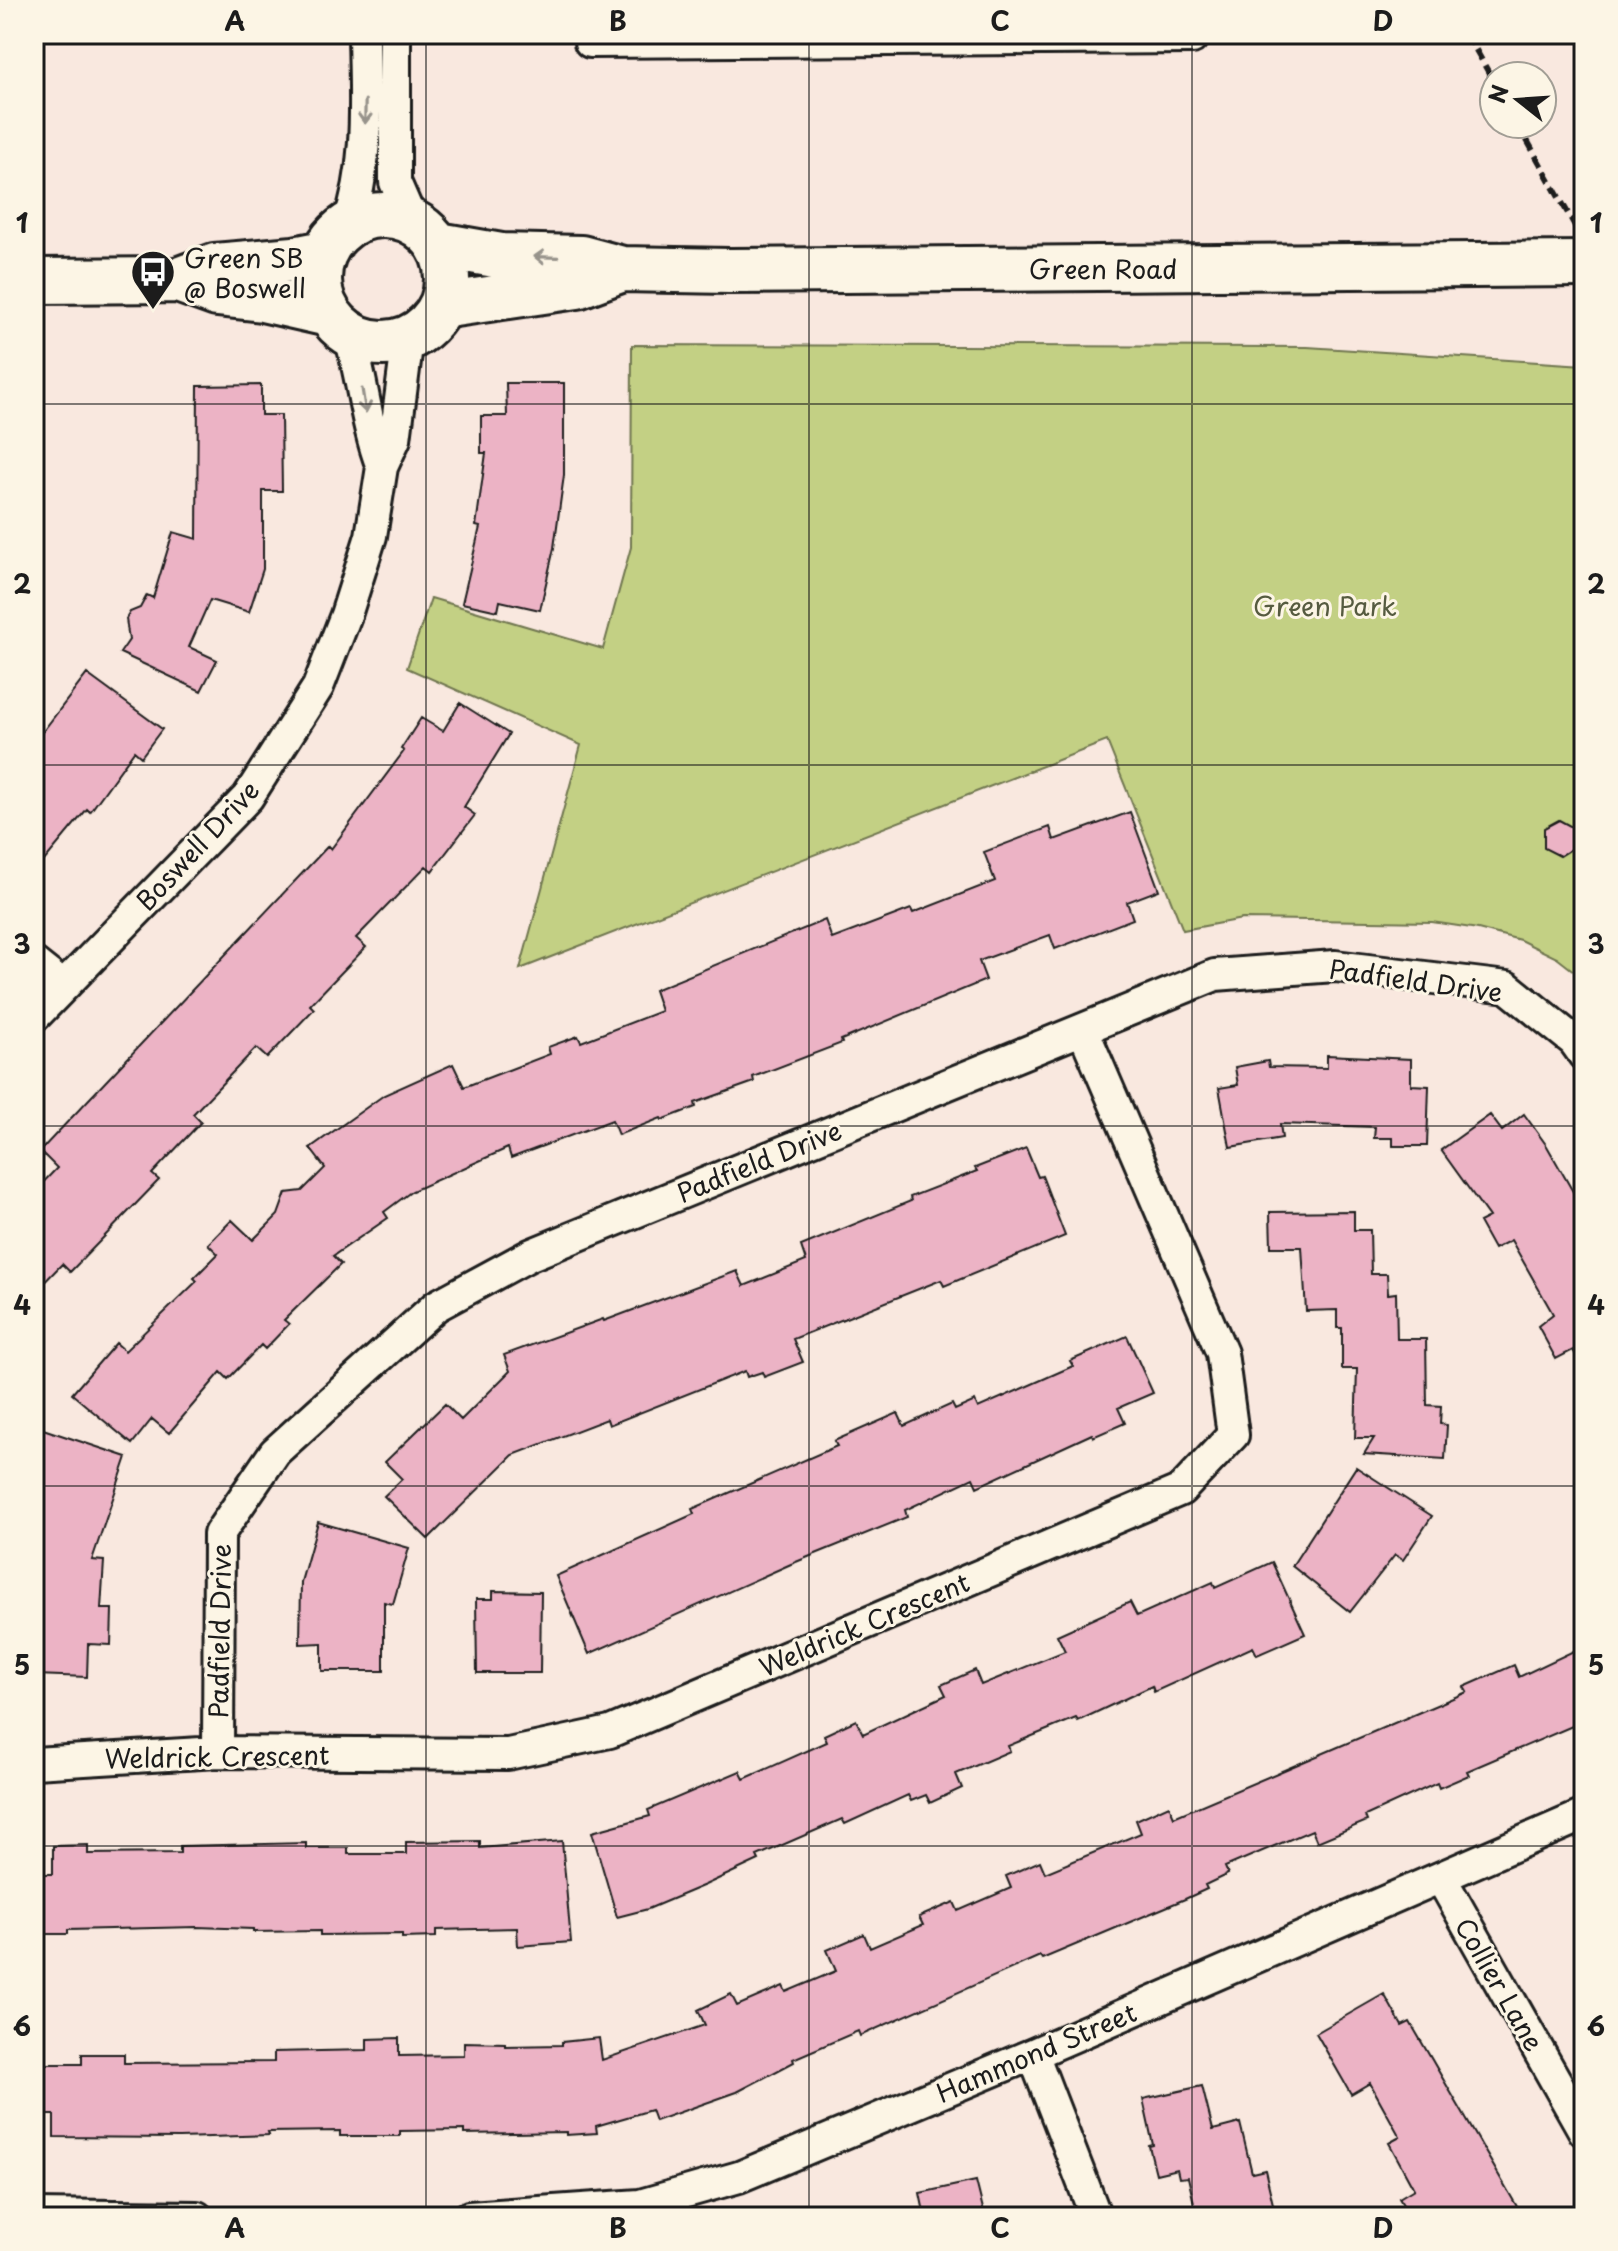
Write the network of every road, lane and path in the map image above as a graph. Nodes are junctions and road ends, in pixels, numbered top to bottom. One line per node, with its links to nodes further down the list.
1 (364, 34): 8 (street, one-way to 8)
2 (395, 34): 7 (street)
3 (590, 34): 6 (street)
4 (1194, 34): 5 (street)
5 (1034, 36): 6 (street)
6 (801, 37)
7 (425, 233): 8 (street); 10 (street, Green Road, one-way to 7); 13 (street)
8 (336, 239): 11 (street); 14 (street)
9 (1584, 264): 10 (street, Green Road)
10 (622, 269): 13 (street, Green Road)
11 (178, 280): 12 (street); 14 (street)
12 (34, 281)
13 (441, 306): 15 (street)
14 (339, 324): 15 (street); 16 (street, Boswell Drive, one-way to 16)
15 (408, 338): 16 (street, Boswell Drive)
16 (382, 467): 18 (street, Boswell Drive)
17 (34, 963): 18 (street)
18 (63, 986): 19 (street, Boswell Drive)
19 (34, 1017)
20 (1083, 1030): 21 (street, Padfield Drive); 22 (street, Padfield Drive); 22 (street, Weldrick Crescent)
21 (1584, 1055)
22 (218, 1752): 23 (street, Weldrick Crescent)
23 (34, 1763)
24 (1584, 1815): 25 (street, Hammond Street)
25 (1441, 1878): 26 (street, Hammond Street); 27 (street, Collier Lane)
26 (1033, 2054): 30 (street, Hammond Street); 31 (street)
27 (1584, 2131)
28 (34, 2215): 29 (street)
29 (197, 2217)
30 (469, 2217)
31 (1096, 2217)

